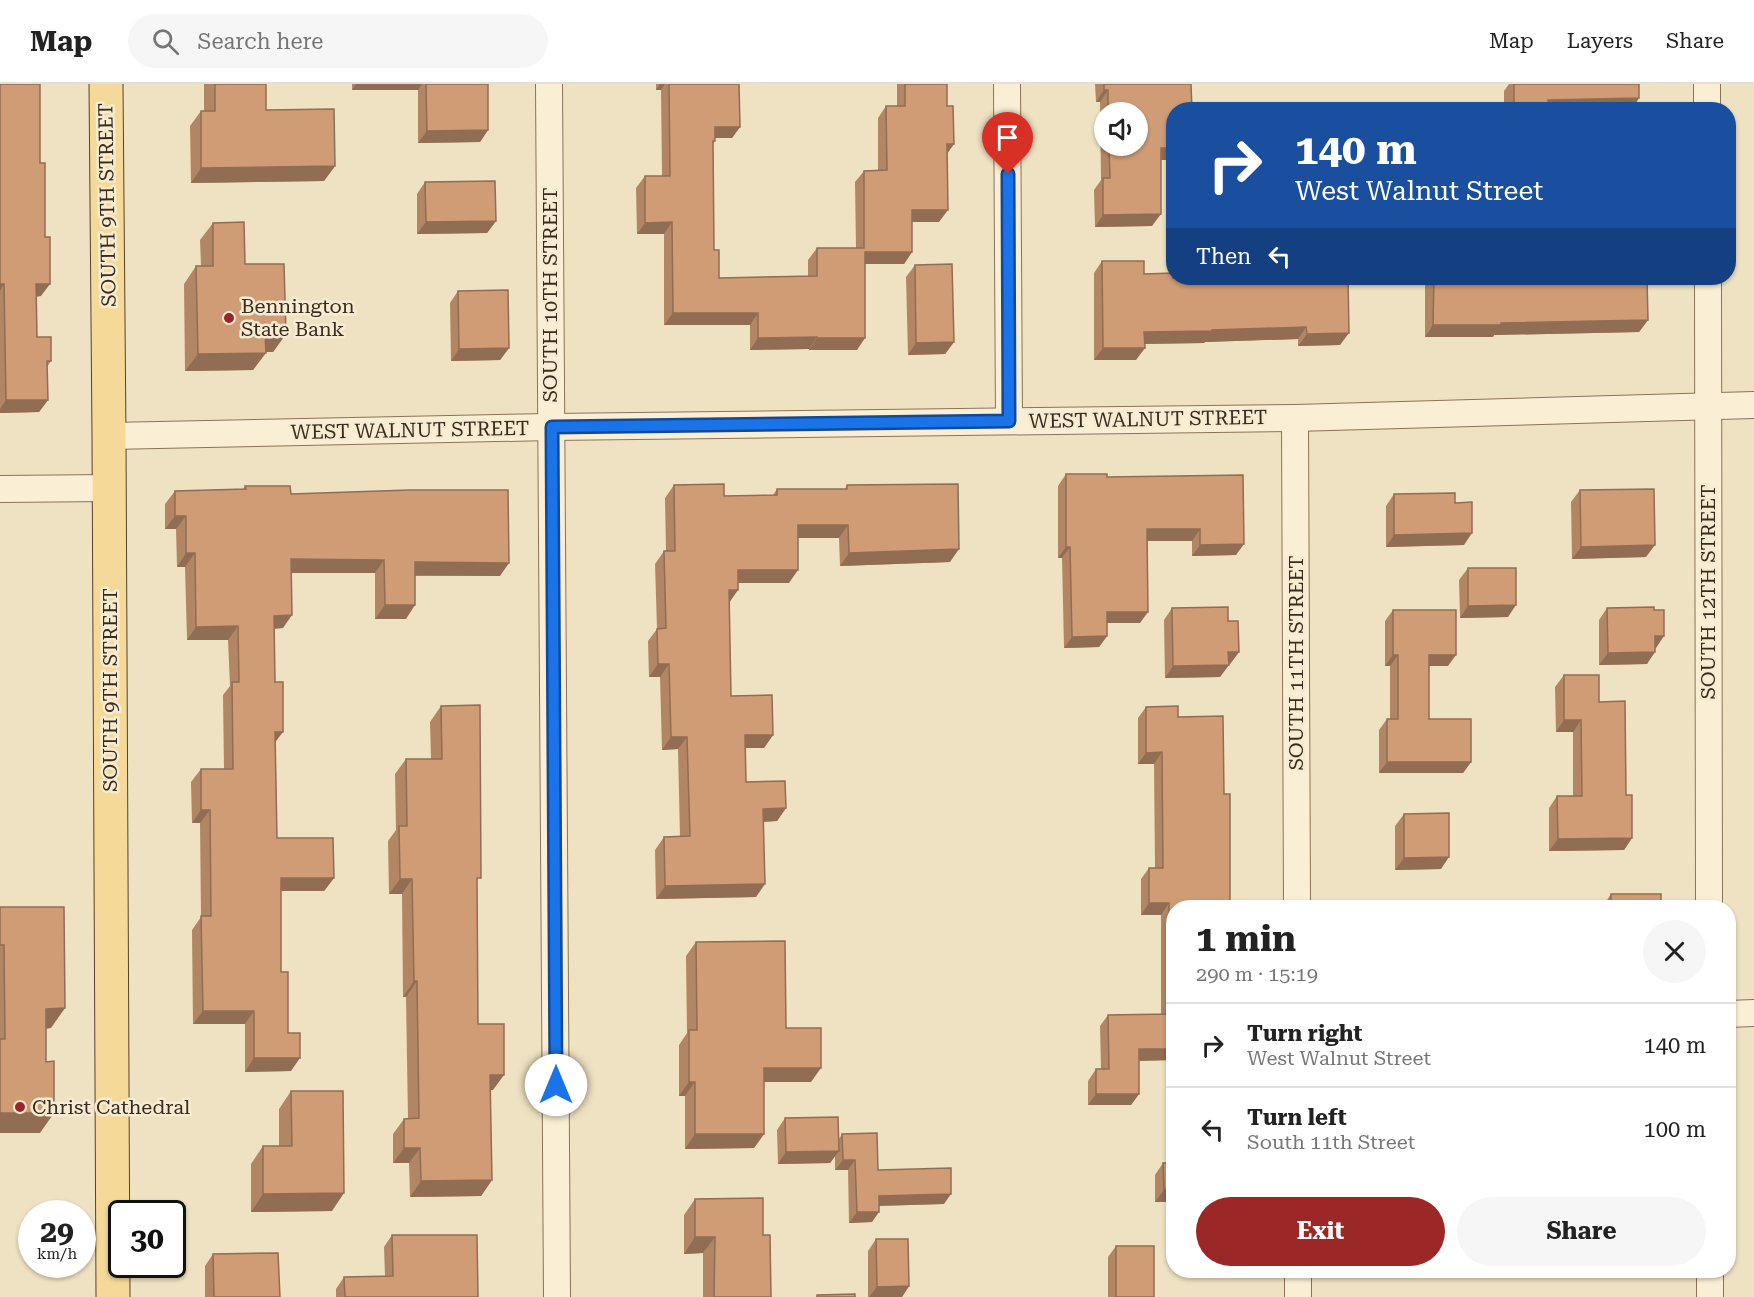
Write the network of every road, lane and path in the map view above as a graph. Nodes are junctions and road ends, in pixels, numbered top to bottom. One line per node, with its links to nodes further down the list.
1 (106, 84): 12 (main road, SOUTH 9TH STREET)
2 (549, 84): 11 (street, SOUTH 10TH STREET)
3 (1007, 84): 10 (street)
4 (1707, 84): 5 (street)
5 (1707, 102)
6 (1708, 285): 8 (street, SOUTH 12TH STREET)
7 (1754, 405): 8 (street, WEST WALNUT STREET)
8 (1708, 407): 9 (street, WEST WALNUT STREET); 16 (street, SOUTH 12TH STREET)
9 (1295, 418): 10 (street, WEST WALNUT STREET); 15 (street, SOUTH 11TH STREET)
10 (1009, 421): 11 (street, WEST WALNUT STREET)
11 (552, 427): 12 (street, WEST WALNUT STREET); 22 (street, SOUTH 10TH STREET)
12 (109, 436): 13 (main road, SOUTH 9TH STREET)
13 (109, 488): 14 (street); 21 (main road, SOUTH 9TH STREET)
14 (0, 489)
15 (1297, 900)
16 (1709, 900)
17 (1754, 1013): 18 (street)
18 (1736, 1014)
19 (1298, 1278): 23 (street)
20 (1710, 1278): 24 (street)
21 (113, 1297)
22 (557, 1297)
23 (1298, 1297)
24 (1710, 1297)

